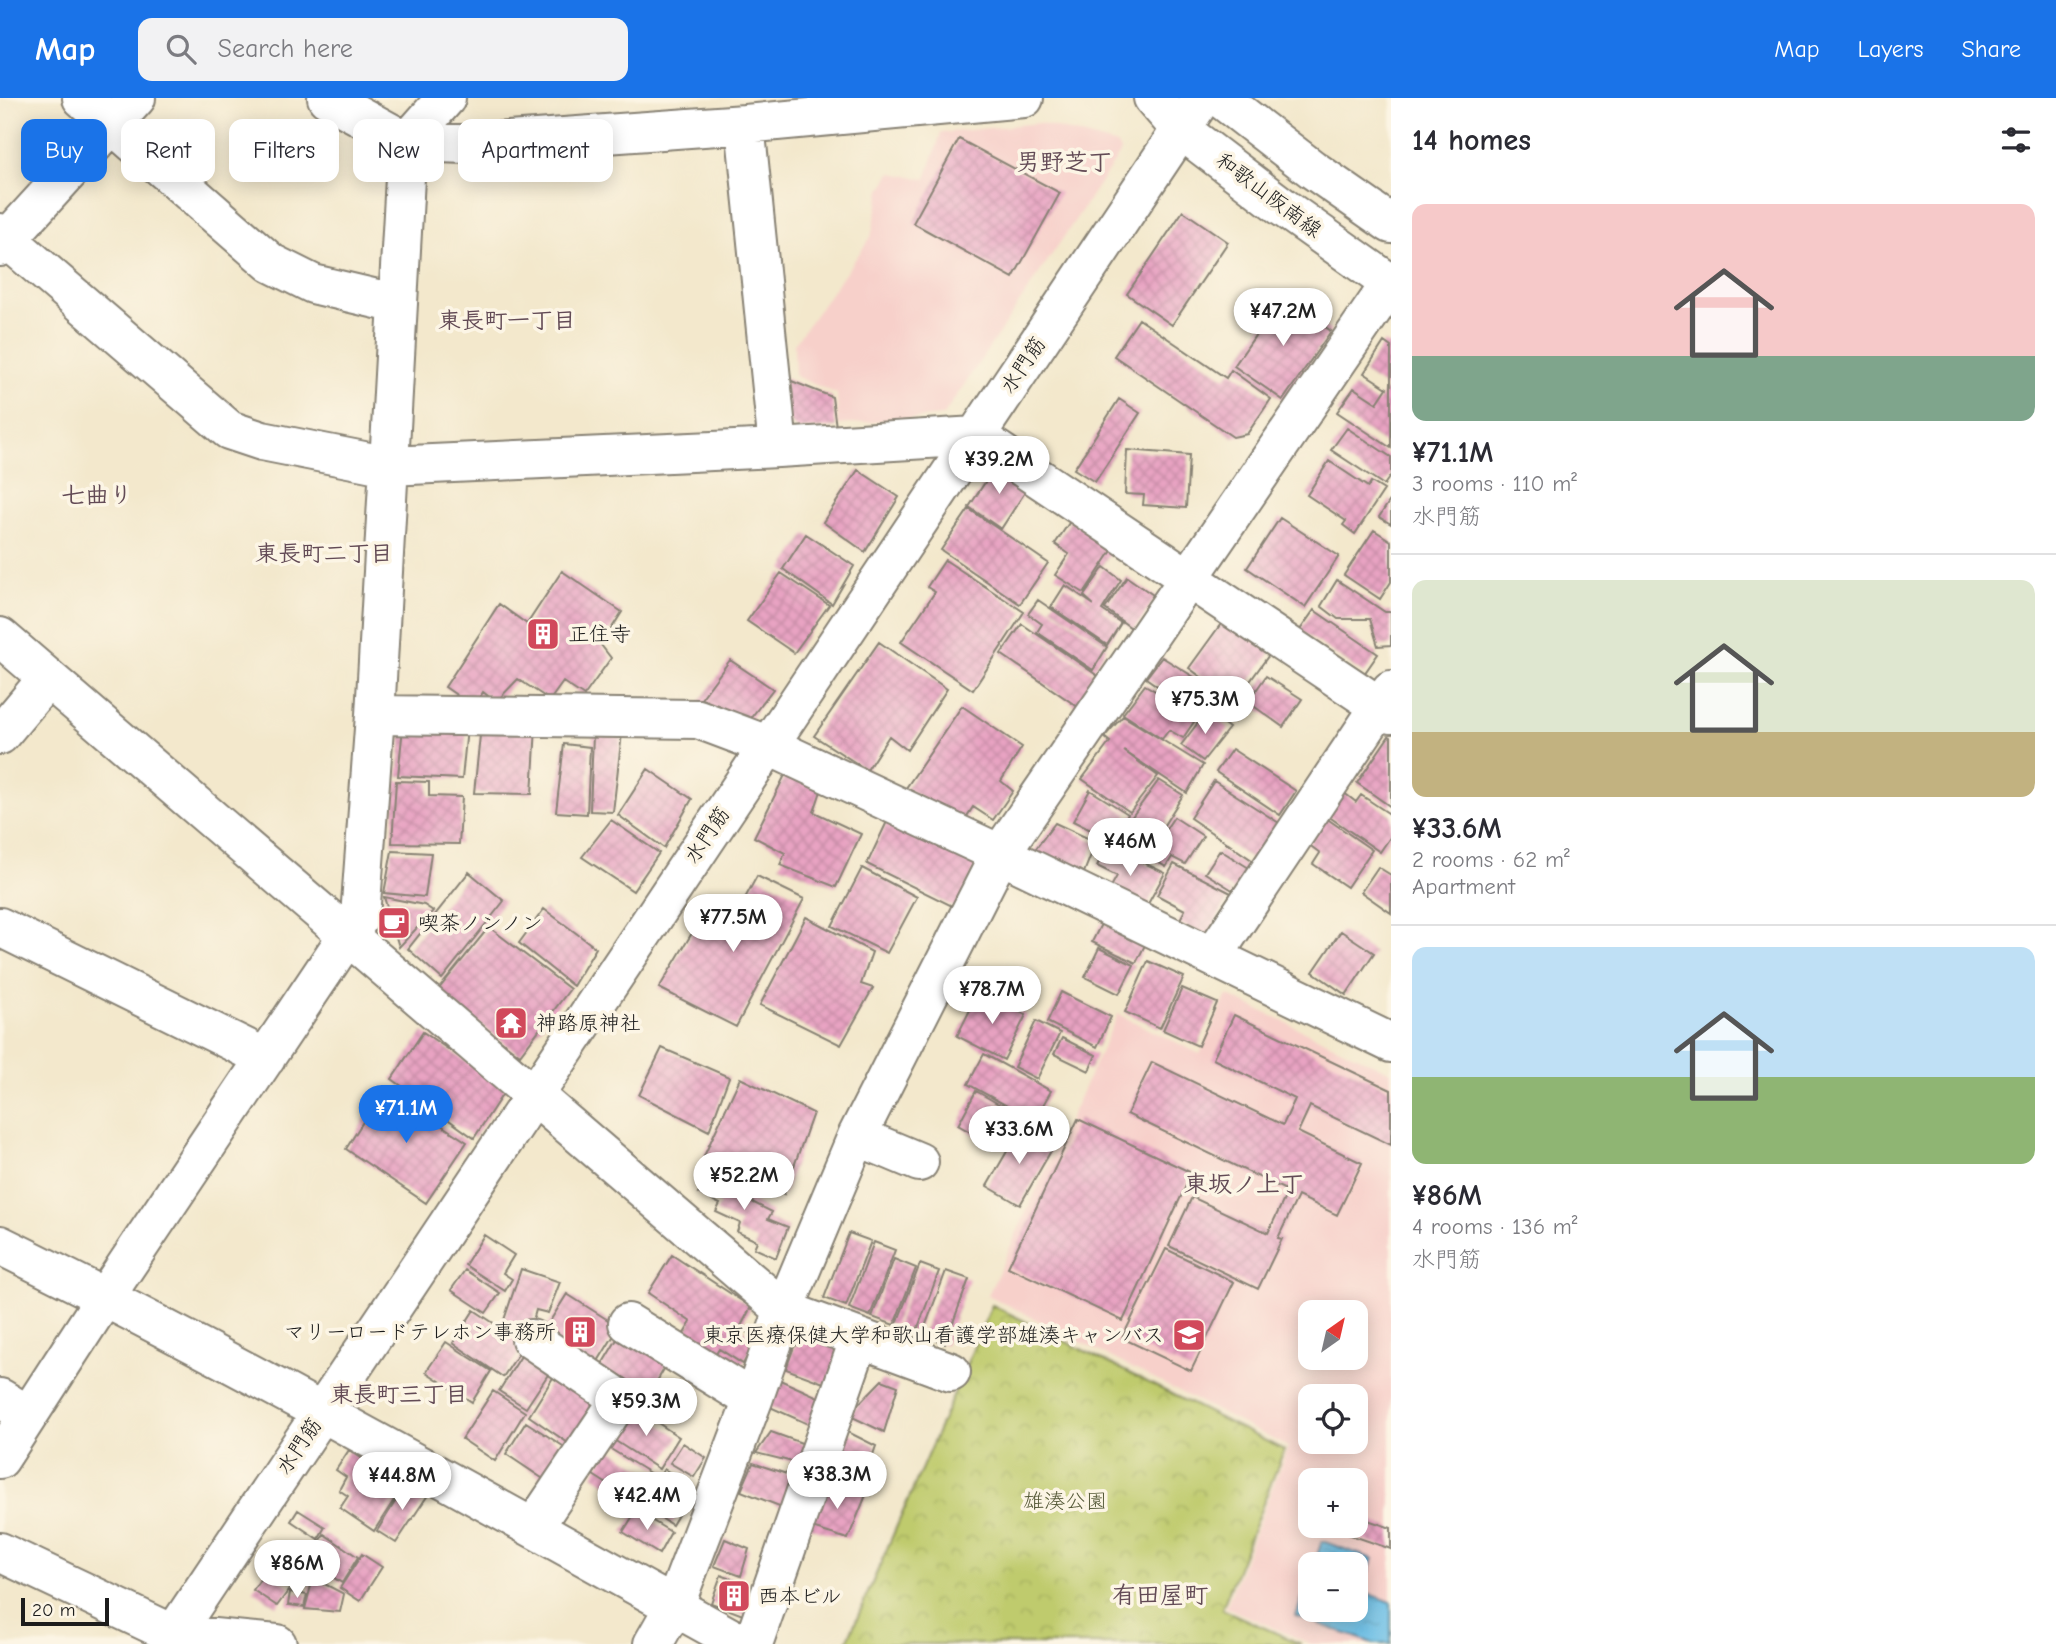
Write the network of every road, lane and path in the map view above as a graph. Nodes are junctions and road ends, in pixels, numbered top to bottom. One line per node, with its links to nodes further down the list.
1 (82, 98): 9 (street)
2 (327, 98): 10 (street)
3 (446, 98): 11 (street)
4 (1024, 98): 12 (street)
5 (1131, 98): 13 (street)
6 (1153, 98): 13 (street, 和歌山阪南線)
7 (1202, 98): 13 (street, 水門筋)
8 (1220, 98): 16 (street)
9 (124, 111): 17 (street); 19 (street)
10 (365, 119)
11 (427, 119)
12 (745, 124): 14 (street); 21 (street)
13 (1180, 129): 18 (street, 和歌山阪南線); 20 (street, 水門筋)
14 (444, 143)
15 (405, 182): 19 (street)
16 (1391, 224)
17 (2, 240): 22 (street)
18 (1391, 284): 23 (street)
19 (398, 304): 22 (street)
20 (976, 436): 21 (street); 23 (street); 29 (street, 水門筋)
21 (778, 448): 22 (street)
22 (389, 466): 27 (street)
23 (1188, 578): 26 (street); 30 (street)
24 (0, 637): 25 (street)
25 (47, 679): 28 (street); 32 (street)
26 (1387, 704): 33 (street)
27 (375, 715): 29 (street); 32 (street)
28 (0, 735)
29 (767, 746): 30 (street); 36 (street, 水門筋)
30 (1000, 854): 33 (street); 37 (street)
31 (0, 927): 35 (street)
32 (349, 937): 35 (street); 36 (street)
33 (1213, 956): 34 (street)
34 (1391, 1043)
35 (266, 1058): 40 (street)
36 (534, 1096): 41 (street); 48 (street, 水門筋)
37 (857, 1136): 38 (street); 41 (street)
38 (919, 1162)
39 (0, 1245): 40 (street)
40 (105, 1297): 47 (street); 48 (street)
41 (783, 1310): 44 (street); 46 (street)
42 (628, 1323): 46 (street)
43 (531, 1339): 50 (street)
44 (859, 1340): 45 (street); 57 (street)
45 (951, 1372)
46 (752, 1400): 52 (street)
47 (14, 1406): 49 (street)
48 (322, 1412): 50 (street); 53 (street, 水門筋)
49 (0, 1459)
50 (533, 1528): 52 (street)
51 (0, 1552): 53 (street)
52 (674, 1607): 55 (street); 56 (street)
53 (170, 1639): 54 (street)
54 (277, 1644)
55 (653, 1644)
56 (742, 1644)
57 (753, 1644)

